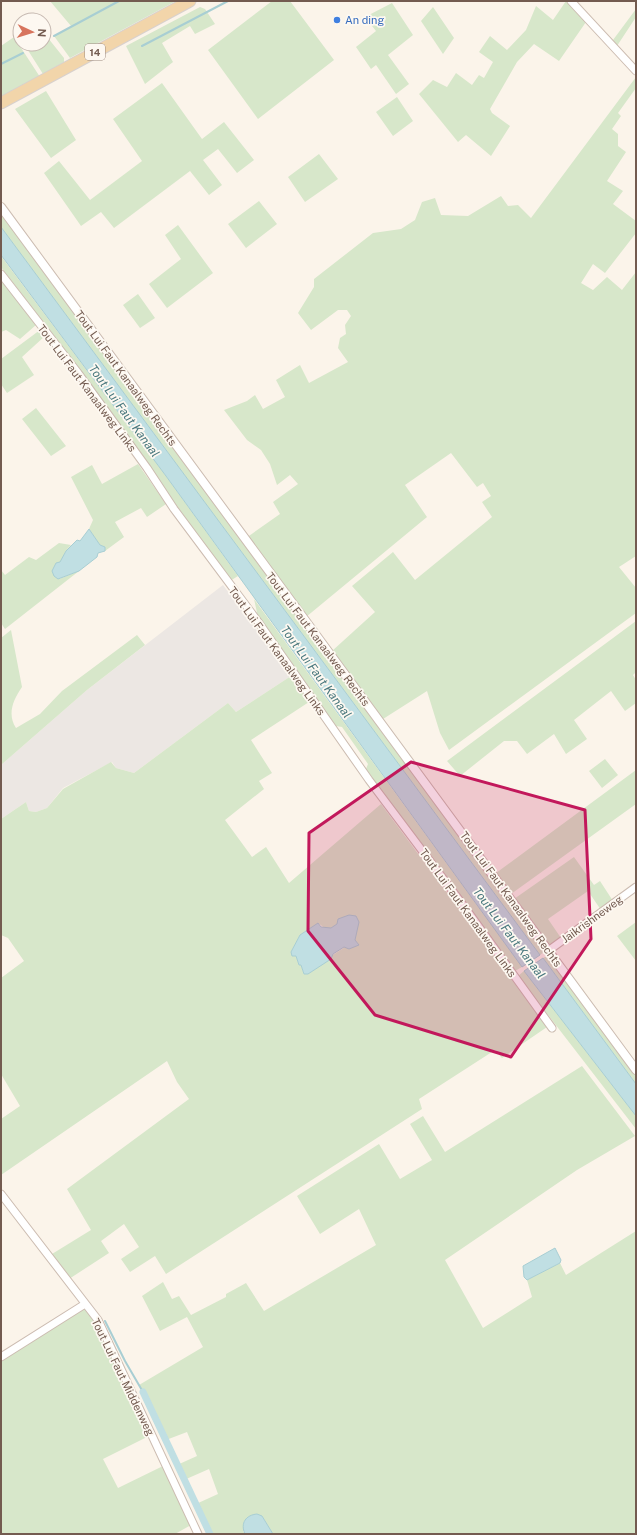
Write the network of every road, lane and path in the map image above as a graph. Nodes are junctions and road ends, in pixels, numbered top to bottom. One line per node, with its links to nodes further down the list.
1 (190, 1): 4 (main road, 14)
2 (571, 1): 3 (street)
3 (636, 71)
4 (1, 103)
5 (1, 207): 8 (street, Tout Lui Faut Kanaalweg Rechts)
6 (1, 274): 9 (street, Tout Lui Faut Kanaalweg Links)
7 (636, 887): 8 (street, Jaikrishneweg)
8 (548, 951): 10 (street, Tout Lui Faut Kanaalweg Rechts)
9 (552, 1028)
10 (636, 1070)
11 (1, 1194): 12 (street, Tout Lui Faut Middenweg)
12 (85, 1304): 13 (street); 14 (street, Tout Lui Faut Middenweg)
13 (1, 1357)
14 (198, 1534)

